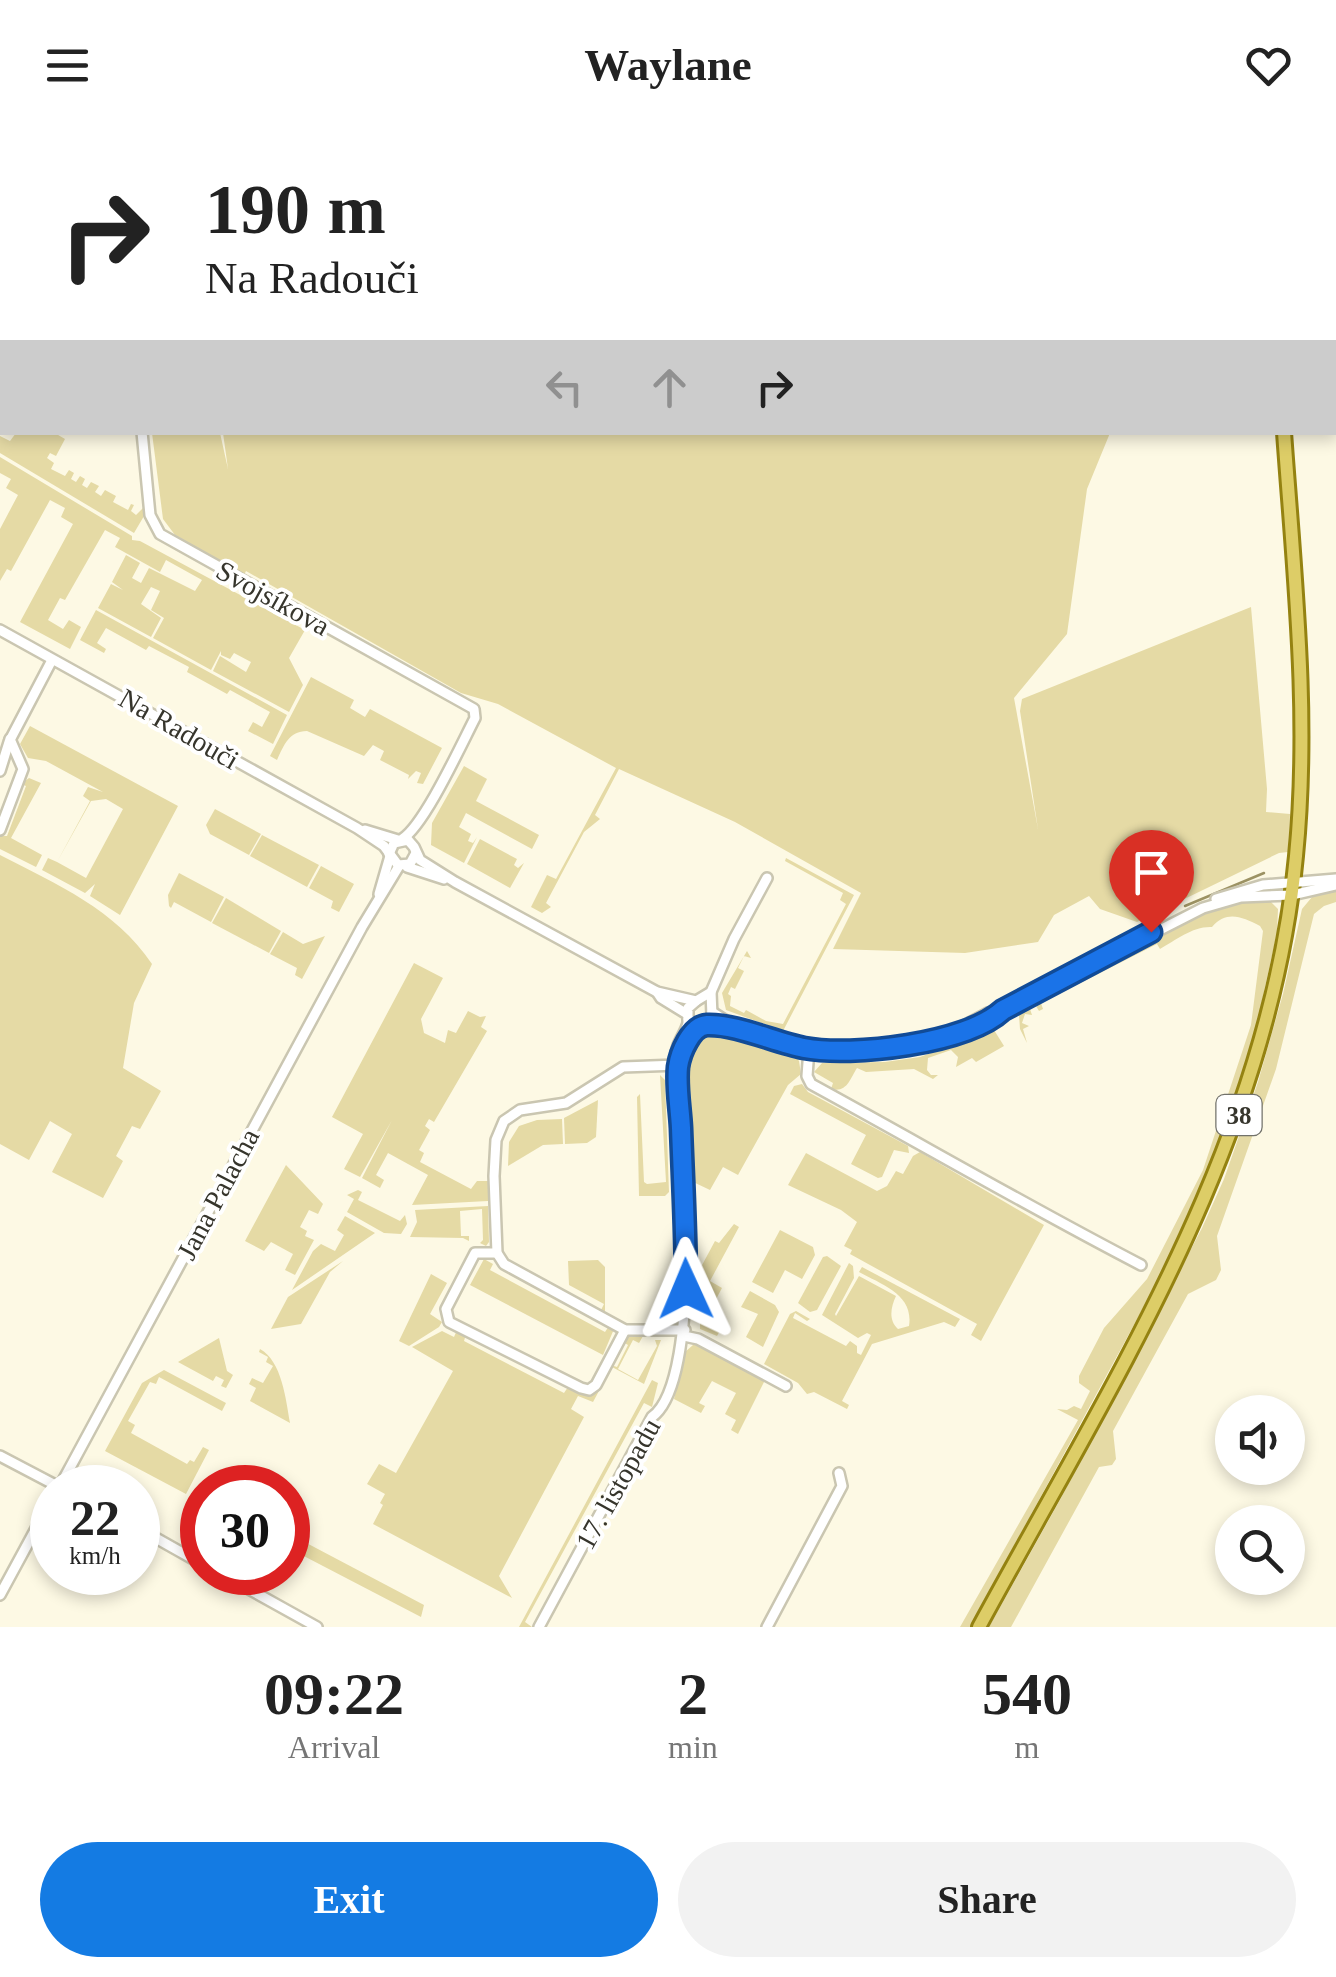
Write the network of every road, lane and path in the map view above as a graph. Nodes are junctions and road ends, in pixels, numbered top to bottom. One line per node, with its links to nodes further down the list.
1 (142, 435): 7 (street, Svojsíkova)
2 (1284, 435): 17 (main road, 38)
3 (0, 630): 4 (street, Na Radouči)
4 (52, 660): 5 (street); 8 (street, Na Radouči)
5 (10, 740): 6 (street); 9 (street)
6 (0, 771)
7 (425, 811): 10 (street); 11 (street)
8 (357, 828): 10 (street); 12 (street)
9 (0, 830)
10 (400, 840): 11 (street); 12 (street)
11 (416, 851): 13 (street); 15 (street)
12 (390, 855): 13 (street); 18 (street)
13 (402, 866): 15 (street); 18 (street)
14 (767, 878): 20 (street)
15 (455, 882): 19 (street)
16 (1336, 882): 17 (street)
17 (1292, 888): 26 (street); 43 (main road, 38)
18 (377, 901): 34 (street, Jana Palacha)
19 (658, 992): 21 (street); 23 (street)
20 (710, 992): 21 (street); 22 (street)
21 (698, 1001): 22 (street); 23 (street)
22 (712, 1010): 24 (street); 25 (street)
23 (688, 1016): 24 (street); 27 (street, 17. listopadu)
24 (703, 1025): 25 (street); 27 (street)
25 (741, 1030): 26 (street)
26 (809, 1049): 29 (street)
27 (678, 1065): 28 (street); 31 (street, 17. listopadu)
28 (497, 1253): 30 (street); 30 (street)
29 (1141, 1265)
30 (625, 1330): 31 (street)
31 (684, 1333): 32 (street); 41 (street, 17. listopadu)
32 (786, 1386)
33 (0, 1456): 35 (street)
34 (72, 1465)
35 (30, 1472)
36 (839, 1473): 42 (street)
37 (30, 1539): 38 (street)
38 (0, 1594)
39 (259, 1595): 40 (street)
40 (317, 1627)
41 (540, 1627)
42 (767, 1627)
43 (978, 1627)

